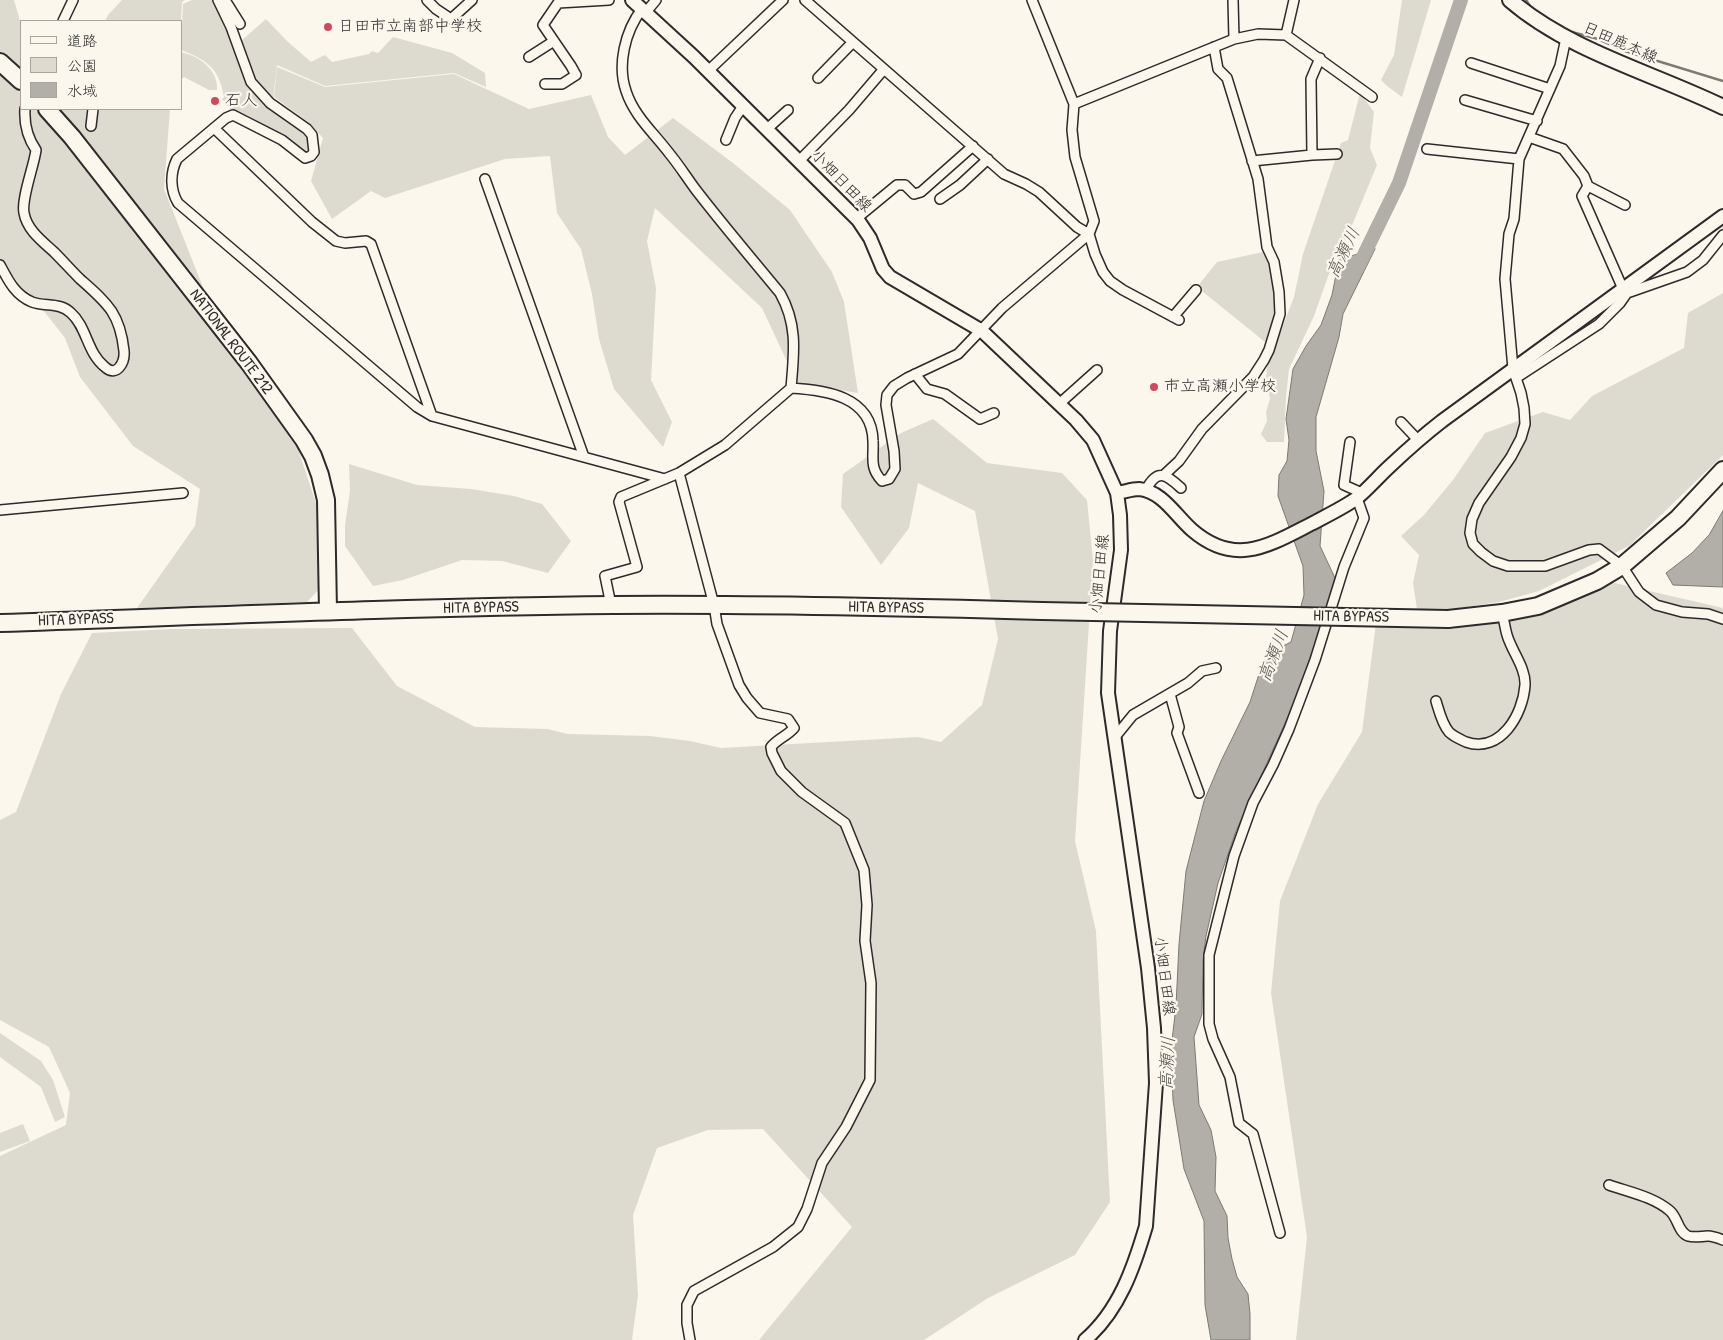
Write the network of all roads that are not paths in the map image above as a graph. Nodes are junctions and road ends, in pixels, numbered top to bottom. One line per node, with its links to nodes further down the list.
1 (218, 0): 44 (street)
2 (225, 0): 16 (street)
3 (428, 0): 4 (street)
4 (472, 0)
5 (609, 0): 20 (street)
6 (656, 0): 14 (street)
7 (783, 0): 28 (street)
8 (805, 0): 21 (street)
9 (1032, 0): 35 (street)
10 (1233, 0): 19 (street)
11 (1294, 0): 17 (street)
12 (1510, 0): 18 (main road, 日田鹿本線)
13 (70, 1): 15 (street)
14 (640, 7): 28 (main road, 小畑日田線); 71 (street)
15 (63, 20)
16 (240, 24)
17 (1286, 35): 19 (street); 24 (street)
18 (1566, 38): 32 (street); 37 (main road, 日田鹿本線)
19 (1234, 39): 22 (street)
20 (554, 41): 23 (street); 31 (street)
21 (853, 42): 27 (street); 29 (street)
22 (1214, 47): 35 (street); 55 (street)
23 (529, 57)
24 (1320, 58): 33 (street); 51 (street)
25 (0, 62): 30 (highway)
26 (1471, 63): 32 (street)
27 (884, 69): 48 (street); 54 (street)
28 (708, 71): 36 (main road, 小畑日田線)
29 (818, 78)
30 (20, 80)
31 (545, 84)
32 (1550, 88): 42 (street)
33 (1372, 97)
34 (1465, 100): 42 (street)
35 (1074, 104): 62 (street)
36 (743, 106): 45 (main road, 小畑日田線); 47 (street)
37 (1723, 107)
38 (25, 110): 64 (street)
39 (48, 110): 92 (highway, NATIONAL ROUTE 212)
40 (93, 110): 43 (street)
41 (788, 110): 45 (street)
42 (1537, 120): 46 (street)
43 (91, 126)
44 (214, 128): 74 (street); 74 (street)
45 (767, 129): 54 (main road, 小畑日田線)
46 (1529, 137): 53 (street); 57 (street)
47 (726, 140)
48 (973, 146): 52 (street); 61 (street)
49 (1428, 149): 53 (street)
50 (1337, 154): 51 (street)
51 (1312, 155): 55 (street)
52 (988, 159): 58 (street); 62 (street)
53 (1519, 159): 69 (street)
54 (798, 161): 61 (main road, 小畑日田線)
55 (1252, 161): 81 (street)
56 (485, 179): 78 (street)
57 (1588, 186): 59 (street); 66 (street)
58 (940, 199)
59 (1625, 205)
60 (1723, 216): 66 (main road)
61 (857, 218): 67 (main road, 小畑日田線)
62 (1088, 234): 65 (street); 67 (street)
63 (1723, 235): 66 (street)
64 (0, 266)
65 (1196, 290)
66 (1625, 291): 69 (main road)
67 (982, 331): 70 (street); 72 (main road, 小畑日田線)
68 (1097, 370): 72 (street)
69 (1514, 373): 76 (main road); 89 (street)
70 (915, 374): 71 (street); 73 (street)
71 (791, 388): 80 (street)
72 (1059, 404): 86 (main road, 小畑日田線)
73 (994, 413)
74 (432, 416): 78 (street)
75 (1401, 422): 76 (street)
76 (1418, 440): 87 (main road)
77 (1350, 442): 87 (street)
78 (584, 457): 82 (street)
79 (1723, 470): 89 (highway, HITA BYPASS)
80 (679, 473): 82 (street); 91 (street)
81 (1164, 475): 83 (street); 84 (street)
82 (665, 479): 90 (street)
83 (1181, 488)
84 (1146, 490): 86 (main road); 87 (main road)
85 (183, 493): 88 (street)
86 (1117, 493): 99 (main road, 小畑日田線)
87 (1359, 495): 102 (street)
88 (0, 510)
89 (1622, 566): 93 (highway, HITA BYPASS); 94 (street)
90 (611, 605): 91 (highway, HITA BYPASS); 92 (highway, HITA BYPASS)
91 (714, 605): 93 (highway, HITA BYPASS, bridge); 104 (street)
92 (328, 612): 95 (highway, HITA BYPASS)
93 (1502, 613): 98 (street)
94 (1723, 619)
95 (0, 623)
96 (1216, 668): 97 (street)
97 (1170, 694): 99 (street); 100 (street)
98 (1436, 701)
99 (1115, 737): 105 (main road, 小畑日田線)
100 (1199, 793)
101 (1609, 1185): 103 (street)
102 (1280, 1233)
103 (1723, 1240)
104 (690, 1340)
105 (1085, 1340)

